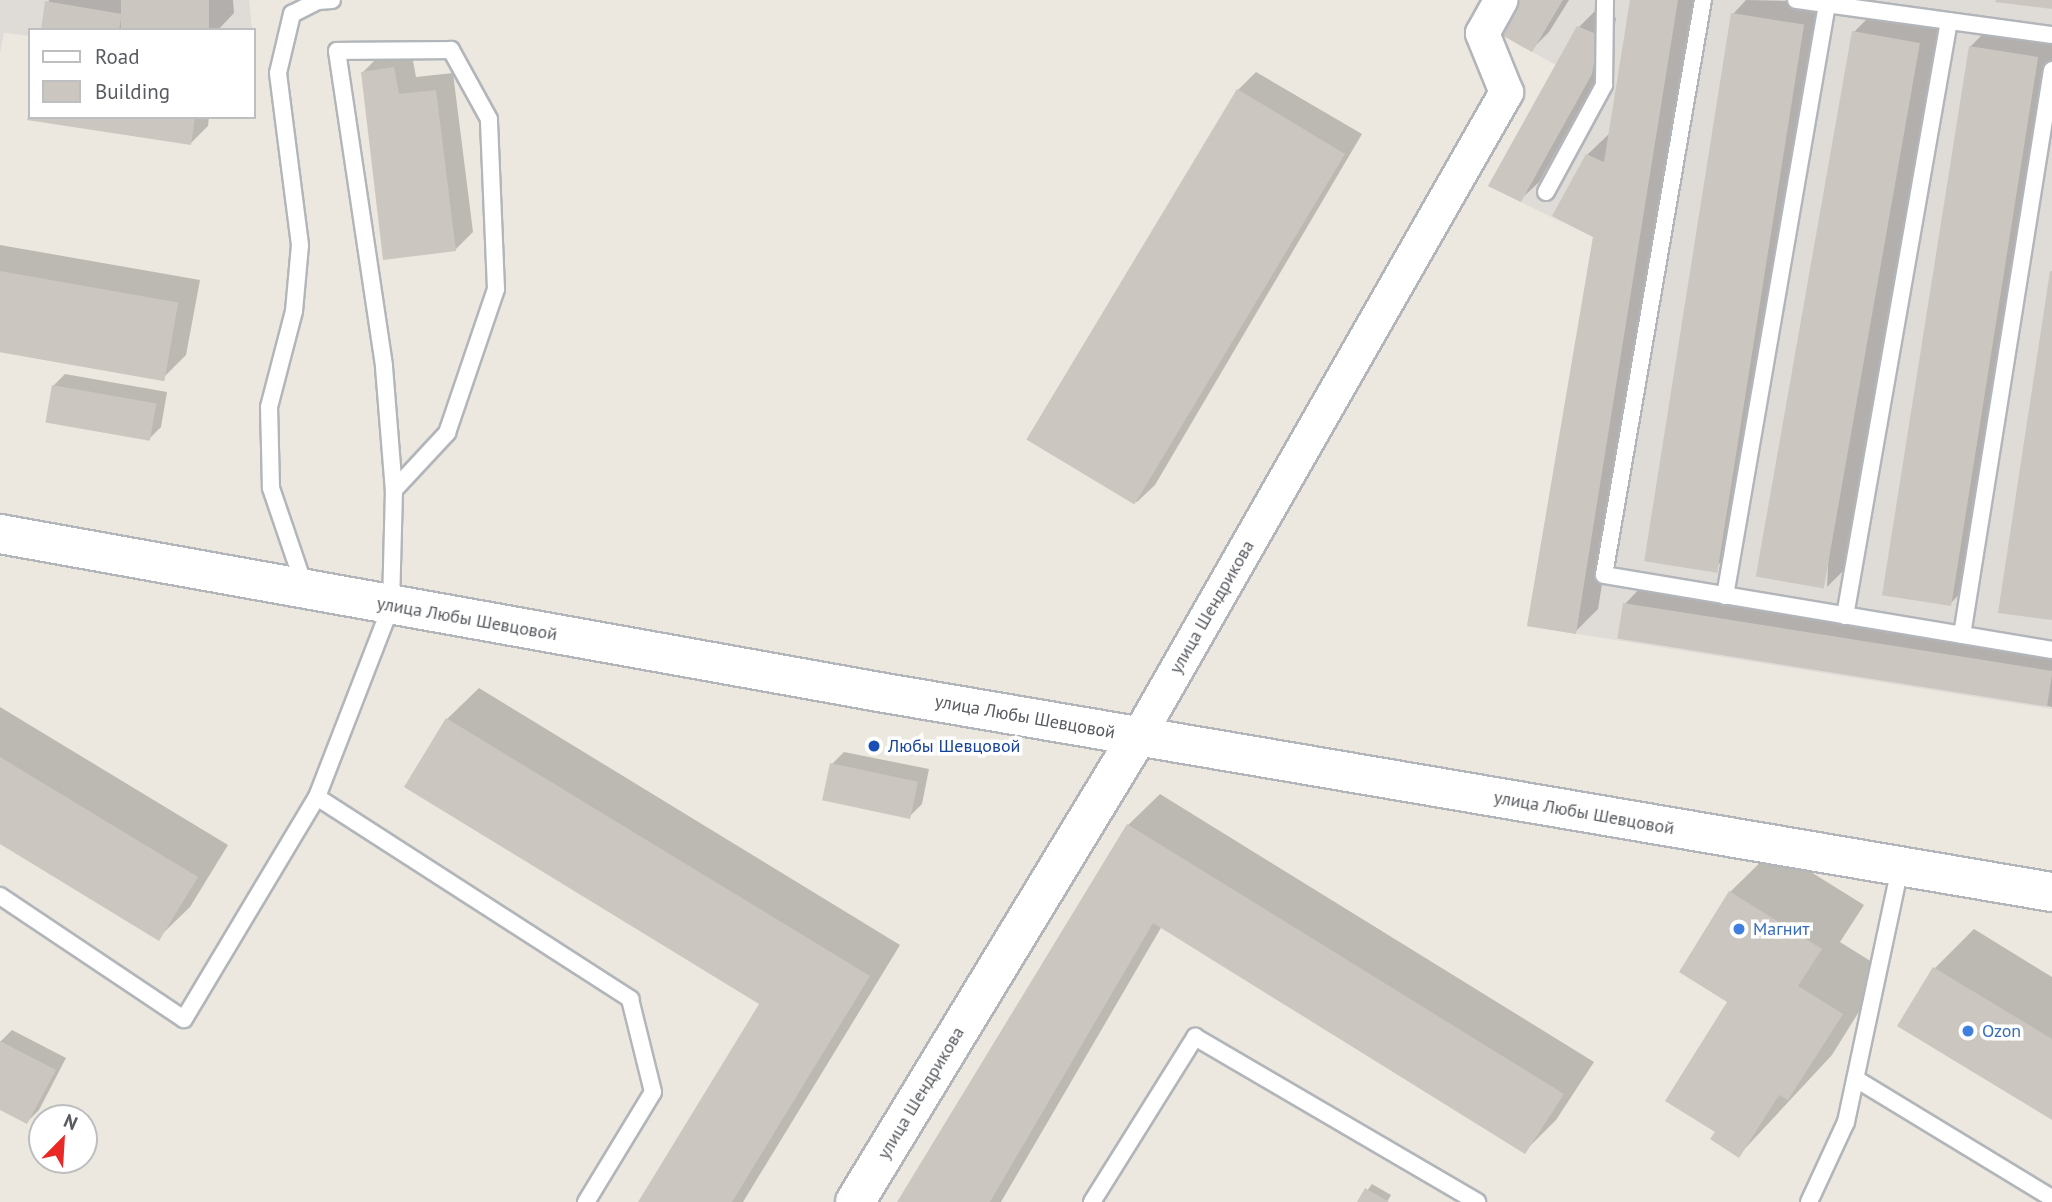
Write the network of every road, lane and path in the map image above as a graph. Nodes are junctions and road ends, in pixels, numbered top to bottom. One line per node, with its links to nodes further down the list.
1 (332, 0): 13 (lane)
2 (1500, 0): 19 (street, улица Шендрикова)
3 (1605, 0): 10 (lane)
4 (1703, 0): 14 (lane)
5 (1796, 0): 6 (lane)
6 (1827, 4): 7 (lane); 14 (lane)
7 (1949, 21): 8 (lane); 16 (lane)
8 (2052, 36)
9 (2052, 70): 17 (lane)
10 (1546, 192)
11 (394, 490): 11 (lane); 15 (lane)
12 (0, 534): 13 (street, улица Любы Шевцовой)
13 (306, 590): 15 (street, улица Любы Шевцовой)
14 (1725, 596): 16 (lane)
15 (391, 606): 19 (street, улица Любы Шевцовой); 20 (lane)
16 (1845, 616): 17 (lane)
17 (1962, 635): 18 (lane)
18 (2052, 650)
19 (1138, 736): 21 (street, улица Любы Шевцовой); 27 (street, улица Шендрикова)
20 (317, 797): 23 (lane); 26 (lane)
21 (1900, 867): 22 (street, улица Любы Шевцовой); 24 (lane)
22 (2051, 888)
23 (0, 896)
24 (1856, 1079): 25 (lane); 30 (lane)
25 (2052, 1198)
26 (586, 1202)
27 (855, 1202)
28 (1092, 1202): 29 (lane)
29 (1477, 1202)
30 (1809, 1202)

